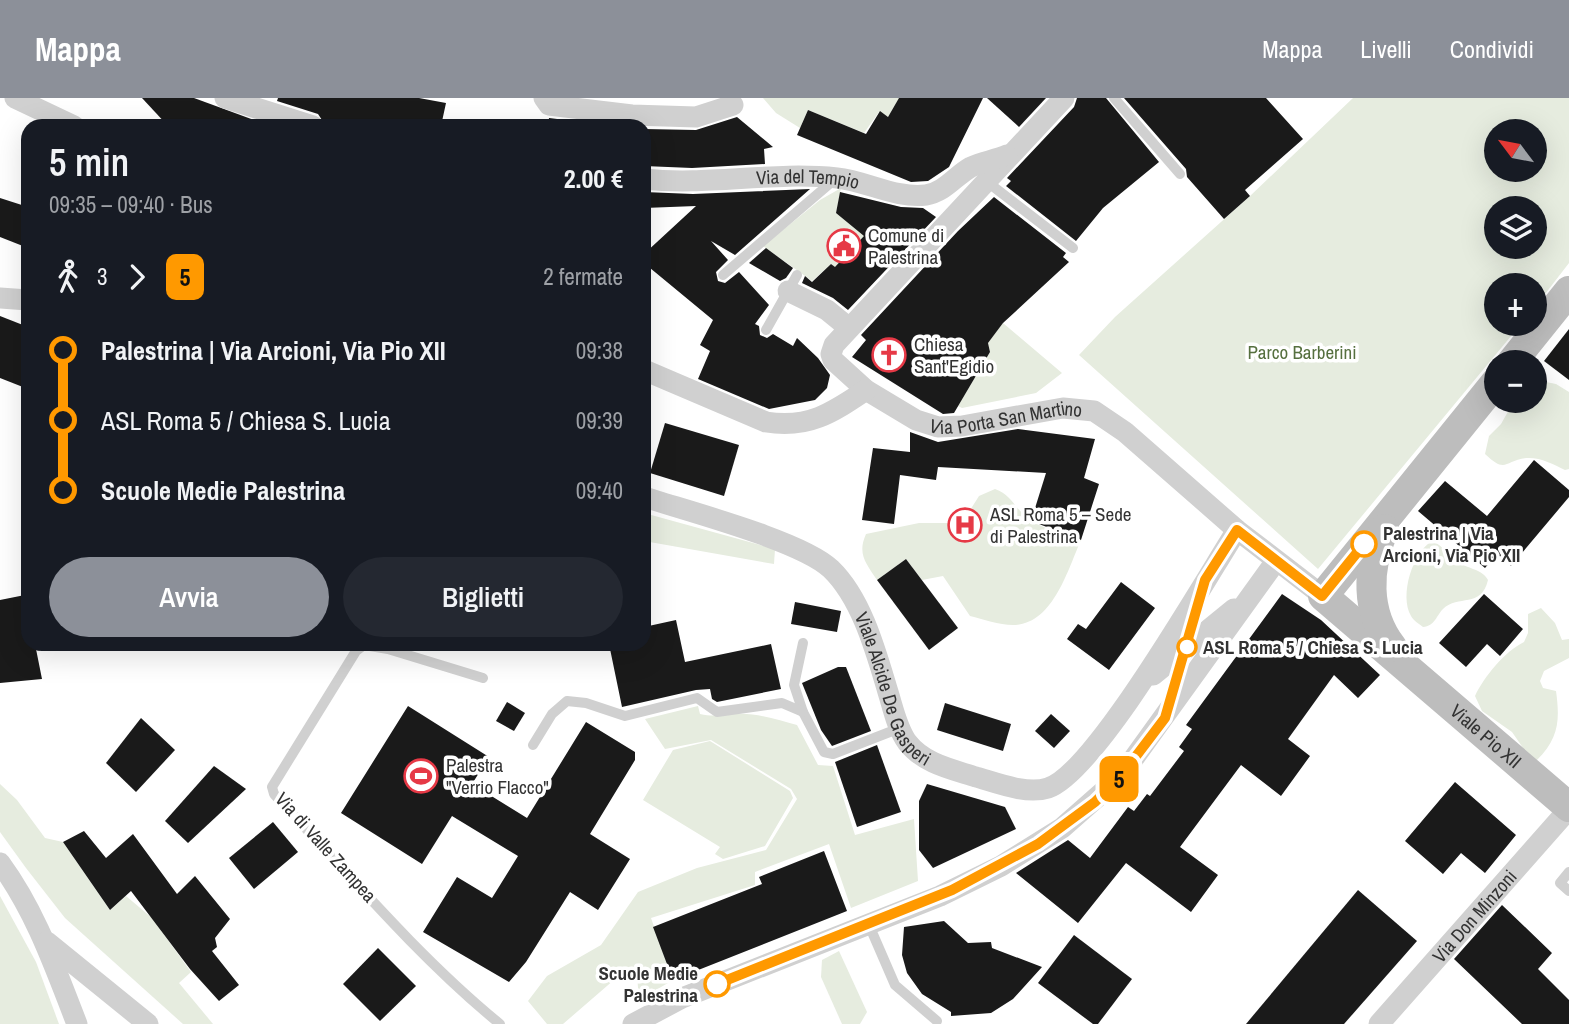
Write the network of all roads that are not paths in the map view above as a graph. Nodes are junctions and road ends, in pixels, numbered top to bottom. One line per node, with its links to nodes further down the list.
1 (15, 98): 7 (street)
2 (225, 98): 8 (street)
3 (544, 98): 6 (street)
4 (1065, 98): 9 (street)
5 (1114, 98): 10 (lane)
6 (733, 105)
7 (59, 119)
8 (291, 119)
9 (1012, 152): 11 (street, Via del Tempio); 13 (street)
10 (1180, 174)
11 (836, 178): 12 (street, Via del Tempio); 15 (lane)
12 (651, 180)
13 (986, 181): 14 (lane); 20 (street)
14 (1073, 248)
15 (723, 275)
16 (792, 283): 20 (street); 21 (lane)
17 (1569, 291): 22 (street)
18 (0, 298): 19 (street)
19 (21, 300)
20 (849, 328): 24 (street, Via Porta San Martino)
21 (766, 330)
22 (1522, 350)
23 (651, 373): 24 (street)
24 (866, 390): 28 (street, Via Porta San Martino)
25 (1484, 397): 26 (street)
26 (1404, 495): 31 (street); 37 (street, Viale Pio XII)
27 (651, 499): 42 (street, Viale Alcide De Gasperi)
28 (1237, 530): 29 (street, Via Porta San Martino); 30 (street)
29 (1276, 561): 31 (street); 32 (street)
30 (1205, 580): 34 (street); 39 (street)
31 (1322, 596): 37 (street, Viale Pio XII)
32 (1251, 597): 34 (street); 41 (street)
33 (803, 643): 40 (lane)
34 (1188, 644): 39 (street); 41 (street)
35 (356, 651): 54 (lane, Via di Valle Zampea)
36 (395, 651): 38 (lane, Via di Valle Zampea)
37 (1405, 663): 44 (street, Viale Pio XII)
38 (483, 678)
39 (1133, 692): 42 (street, Viale Alcide De Gasperi)
40 (803, 712): 42 (lane); 43 (lane)
41 (1165, 718): 48 (street)
42 (900, 727)
43 (533, 745)
44 (1569, 808): 56 (street, Via Don Minzoni)
45 (0, 863): 49 (street)
46 (1569, 872): 47 (lane)
47 (1569, 891)
48 (869, 925): 50 (street); 51 (lane)
49 (45, 940): 52 (street); 53 (street)
50 (655, 1018): 55 (street)
51 (937, 1021)
52 (77, 1024)
53 (148, 1024)
54 (500, 1024)
55 (633, 1024)
56 (1379, 1024)

